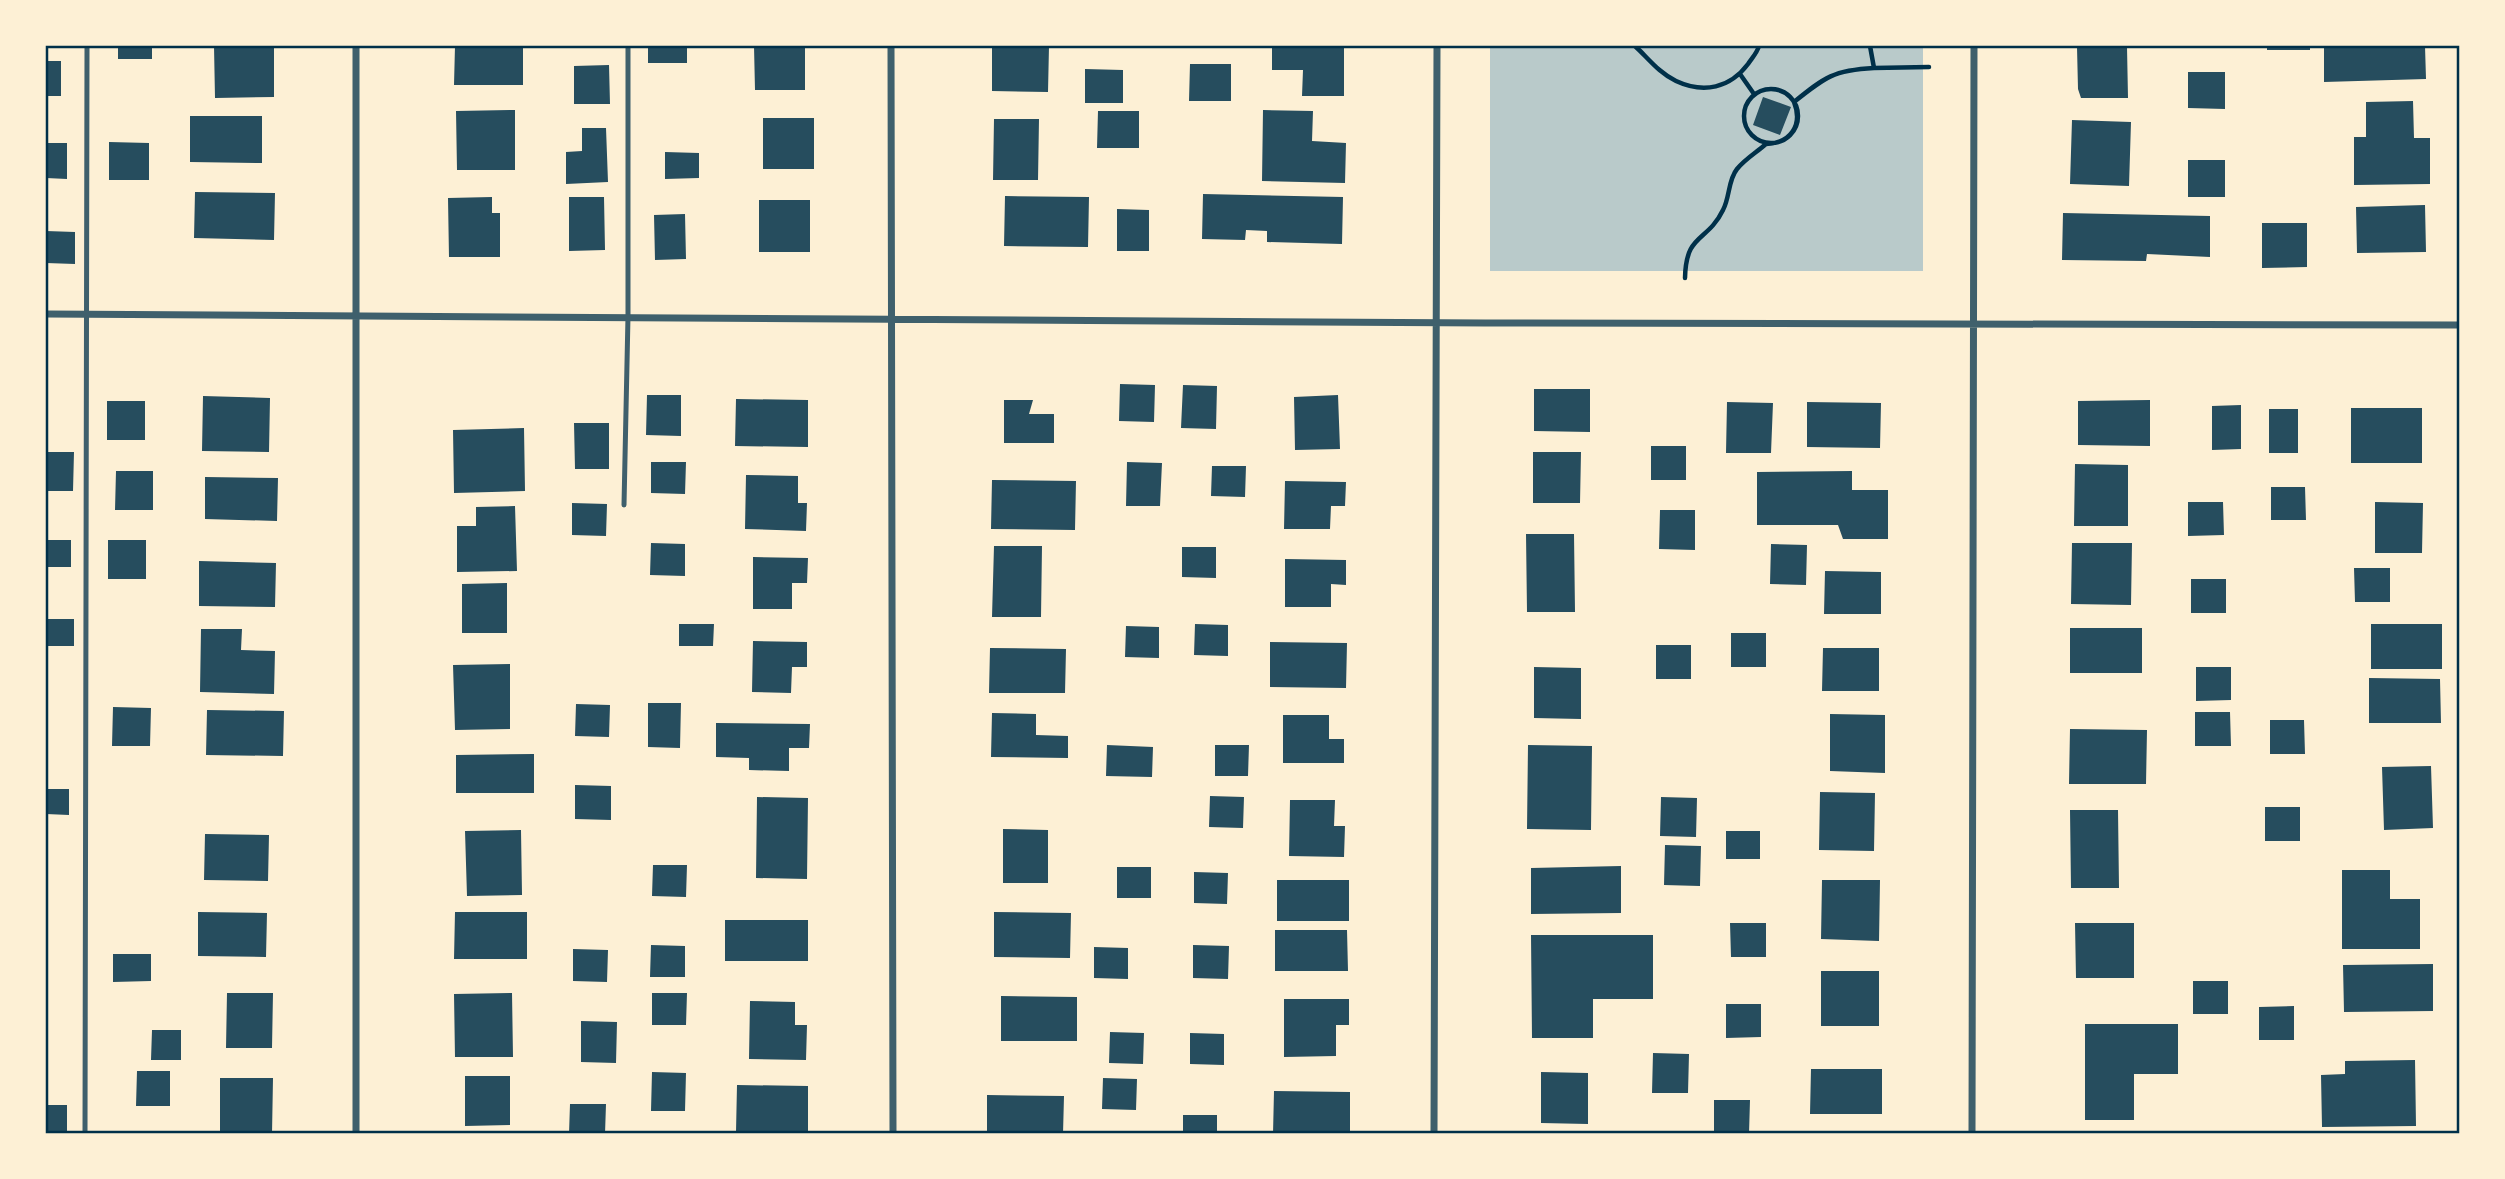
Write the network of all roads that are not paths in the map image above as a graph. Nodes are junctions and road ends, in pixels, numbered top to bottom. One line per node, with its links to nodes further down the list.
1 (88, 46): 8 (lane)
2 (356, 46): 9 (street)
3 (628, 46): 10 (lane)
4 (891, 46): 11 (street)
5 (1437, 46): 12 (street)
6 (1974, 46): 13 (street)
7 (46, 314): 8 (street)
8 (87, 314): 9 (street); 16 (lane)
9 (356, 315): 10 (street); 17 (street)
10 (628, 316): 11 (street); 15 (lane)
11 (892, 318): 12 (street); 18 (street)
12 (1438, 323): 13 (street); 19 (street)
13 (1974, 324): 14 (street); 20 (street)
14 (2459, 325)
15 (624, 505)
16 (85, 1133)
17 (356, 1133)
18 (893, 1133)
19 (1434, 1133)
20 (1972, 1133)

